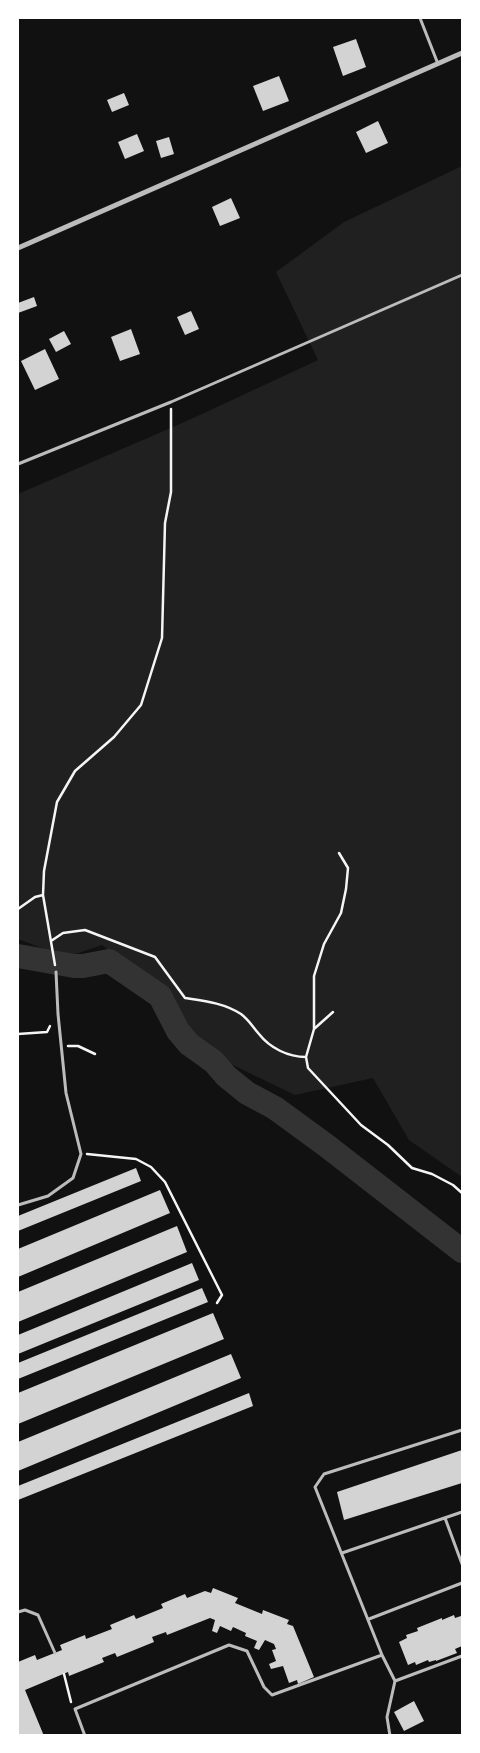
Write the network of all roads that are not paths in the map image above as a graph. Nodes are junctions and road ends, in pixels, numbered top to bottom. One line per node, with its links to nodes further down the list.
1 (420, 18): 3 (lane)
2 (462, 54): 3 (street)
3 (438, 64): 4 (street)
4 (18, 248)
5 (462, 275): 6 (lane)
6 (18, 464)
7 (56, 972): 8 (lane)
8 (18, 1205)
9 (462, 1430): 12 (lane)
10 (462, 1512): 11 (lane)
11 (445, 1518): 12 (lane); 13 (lane)
12 (342, 1553): 16 (lane)
13 (462, 1564)
14 (462, 1583): 16 (lane)
15 (18, 1612): 17 (lane)
16 (369, 1619): 18 (lane)
17 (55, 1653)
18 (382, 1655): 20 (lane); 21 (lane)
19 (462, 1656): 20 (lane)
20 (395, 1681): 22 (lane)
21 (86, 1736)
22 (390, 1736)

